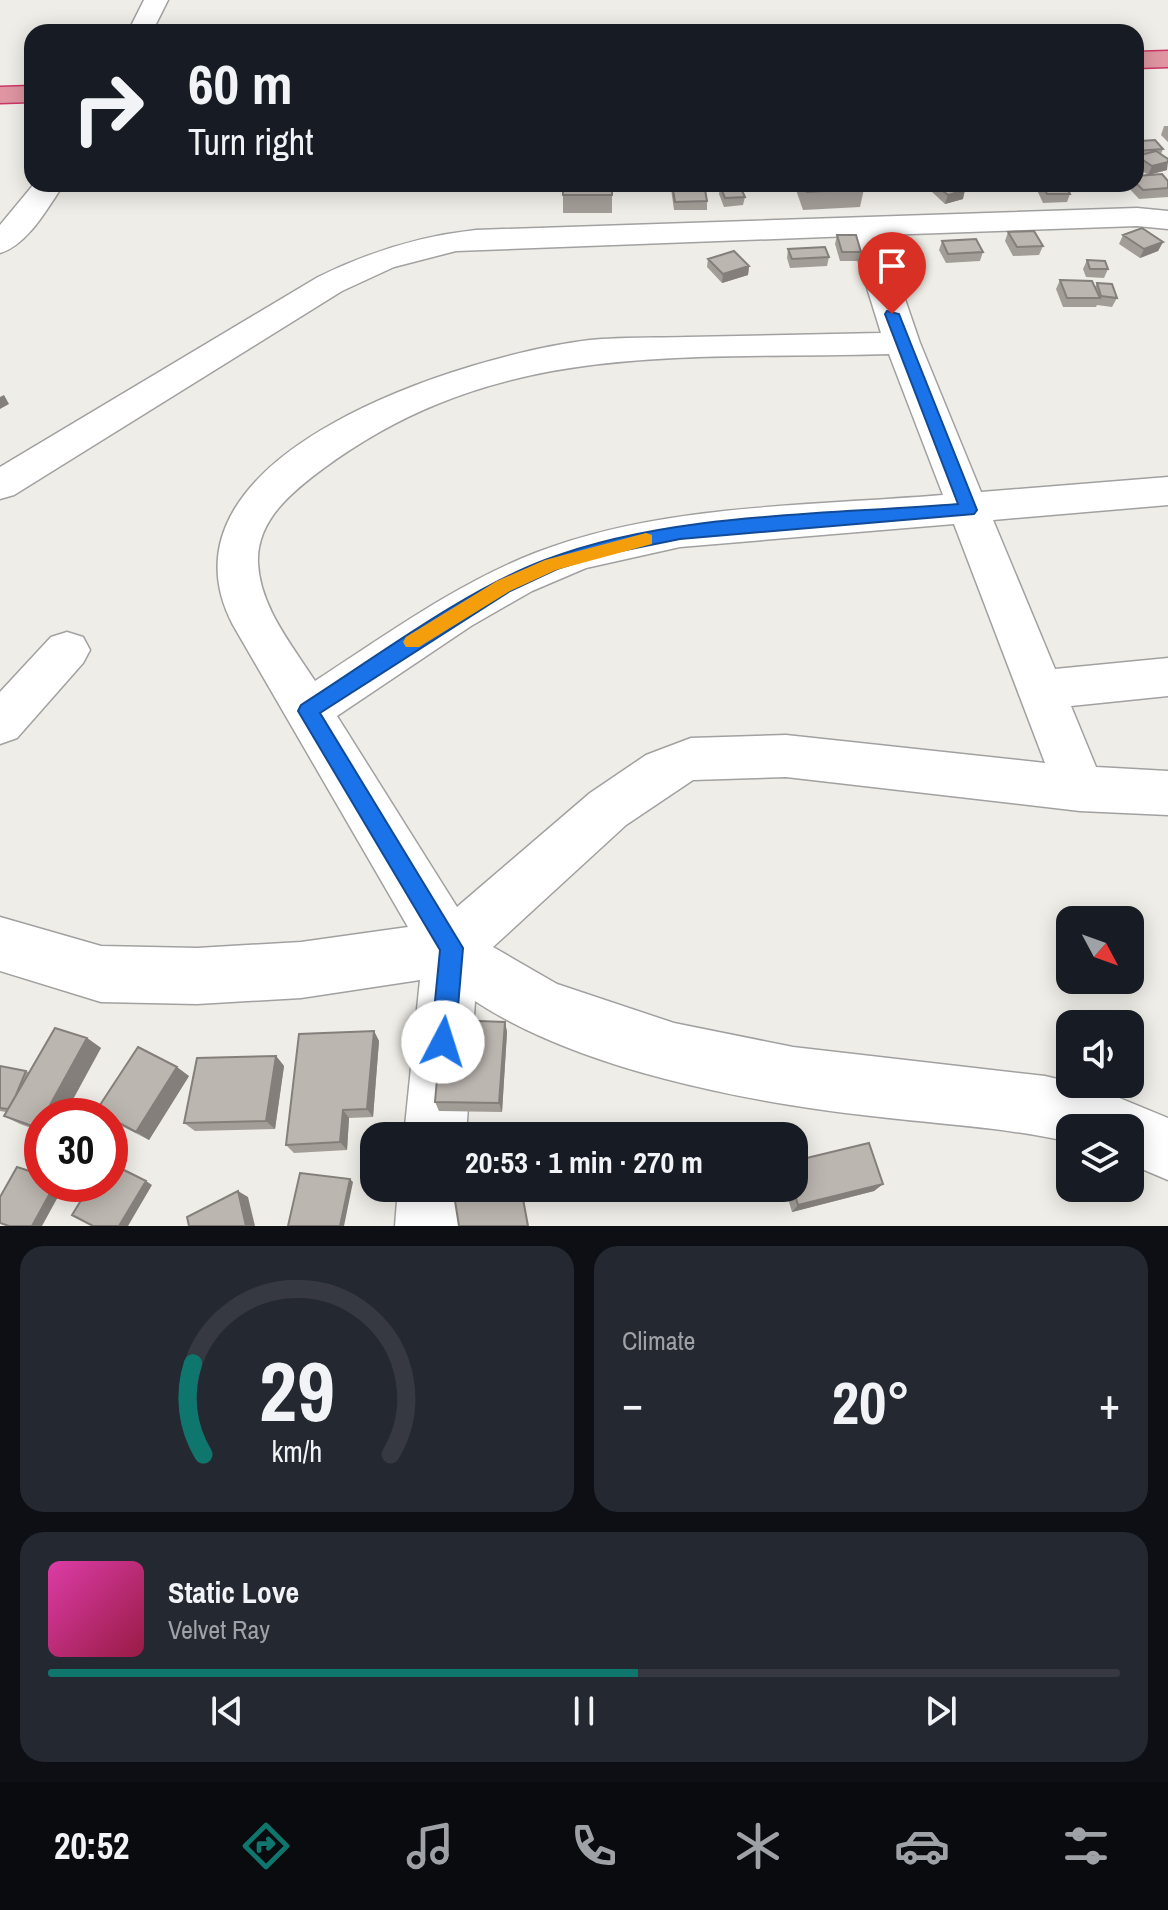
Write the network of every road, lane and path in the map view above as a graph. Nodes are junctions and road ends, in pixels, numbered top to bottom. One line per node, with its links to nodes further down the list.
1 (156, 0): 2 (street)
2 (144, 24)
3 (1168, 59): 4 (highway)
4 (1144, 60)
5 (1168, 71): 6 (highway)
6 (1144, 72)
7 (24, 81): 8 (highway)
8 (0, 82)
9 (24, 94): 10 (highway)
10 (0, 95)
11 (43, 192): 14 (street)
12 (1168, 220): 13 (street)
13 (864, 226): 15 (street); 16 (street)
14 (0, 243)
15 (902, 343): 18 (street); 22 (street)
16 (0, 485)
17 (1168, 491): 18 (street)
18 (968, 510): 21 (street); 22 (street)
19 (67, 650): 23 (street)
20 (1168, 677): 21 (street)
21 (1040, 690): 24 (street)
22 (308, 711): 27 (street)
23 (0, 724)
24 (1080, 789): 25 (street); 27 (street)
25 (1168, 793)
26 (0, 944): 27 (street)
27 (451, 948): 28 (street); 29 (street)
28 (1076, 1114)
29 (436, 1122)
30 (1144, 1138): 31 (street)
31 (1168, 1149)
32 (429, 1202): 33 (street)
33 (427, 1226)

